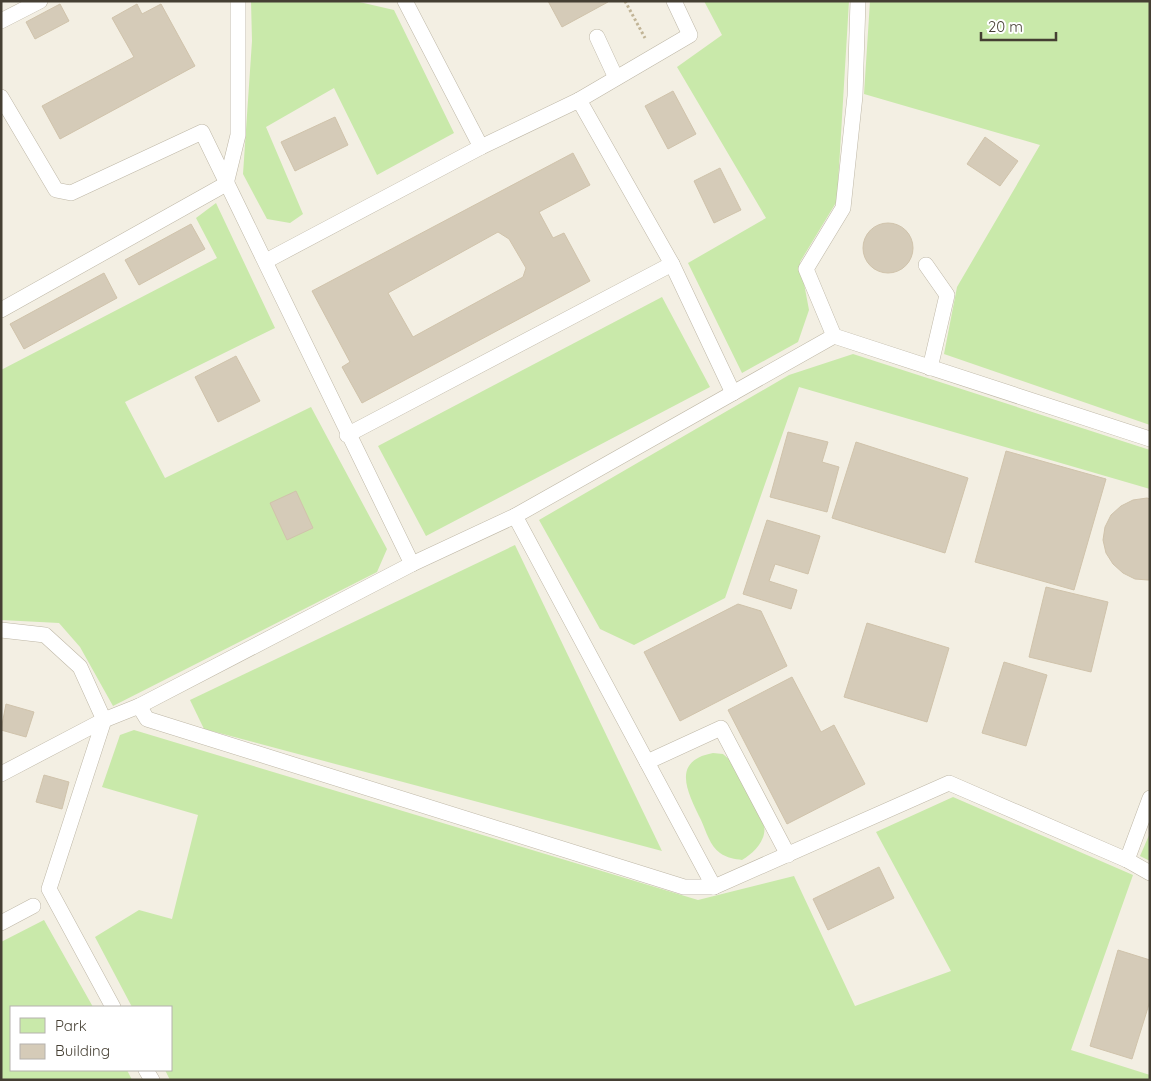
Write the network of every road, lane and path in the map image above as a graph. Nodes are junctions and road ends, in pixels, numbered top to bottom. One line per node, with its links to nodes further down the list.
1 (40, 1): 7 (lane)
2 (238, 1): 14 (lane)
3 (405, 1): 13 (lane)
4 (625, 1): 9 (path)
5 (674, 1): 9 (lane)
6 (858, 1): 19 (lane)
7 (1, 21)
8 (597, 37): 10 (lane)
9 (654, 56): 10 (lane)
10 (616, 78): 12 (lane)
11 (1, 96): 14 (lane)
12 (579, 100): 13 (lane); 16 (lane)
13 (481, 147): 15 (lane)
14 (226, 184): 15 (lane); 18 (lane)
15 (266, 261): 22 (lane)
16 (672, 264): 21 (lane); 22 (lane)
17 (926, 265): 20 (lane)
18 (1, 310)
19 (834, 336): 20 (lane); 21 (lane)
20 (930, 368): 23 (lane)
21 (733, 393): 24 (lane)
22 (347, 435): 25 (lane)
23 (1150, 439)
24 (515, 516): 25 (lane); 29 (lane)
25 (412, 564): 27 (lane)
26 (1, 630): 28 (lane)
27 (138, 706): 28 (lane); 35 (lane)
28 (104, 720): 30 (lane); 38 (lane)
29 (647, 762): 32 (lane); 35 (lane)
30 (1, 774)
31 (1150, 798): 33 (lane)
32 (788, 855): 33 (lane); 35 (lane)
33 (1127, 860): 34 (lane)
34 (1150, 873)
35 (714, 887)
36 (33, 906): 37 (lane)
37 (1, 923)
38 (112, 1006)

